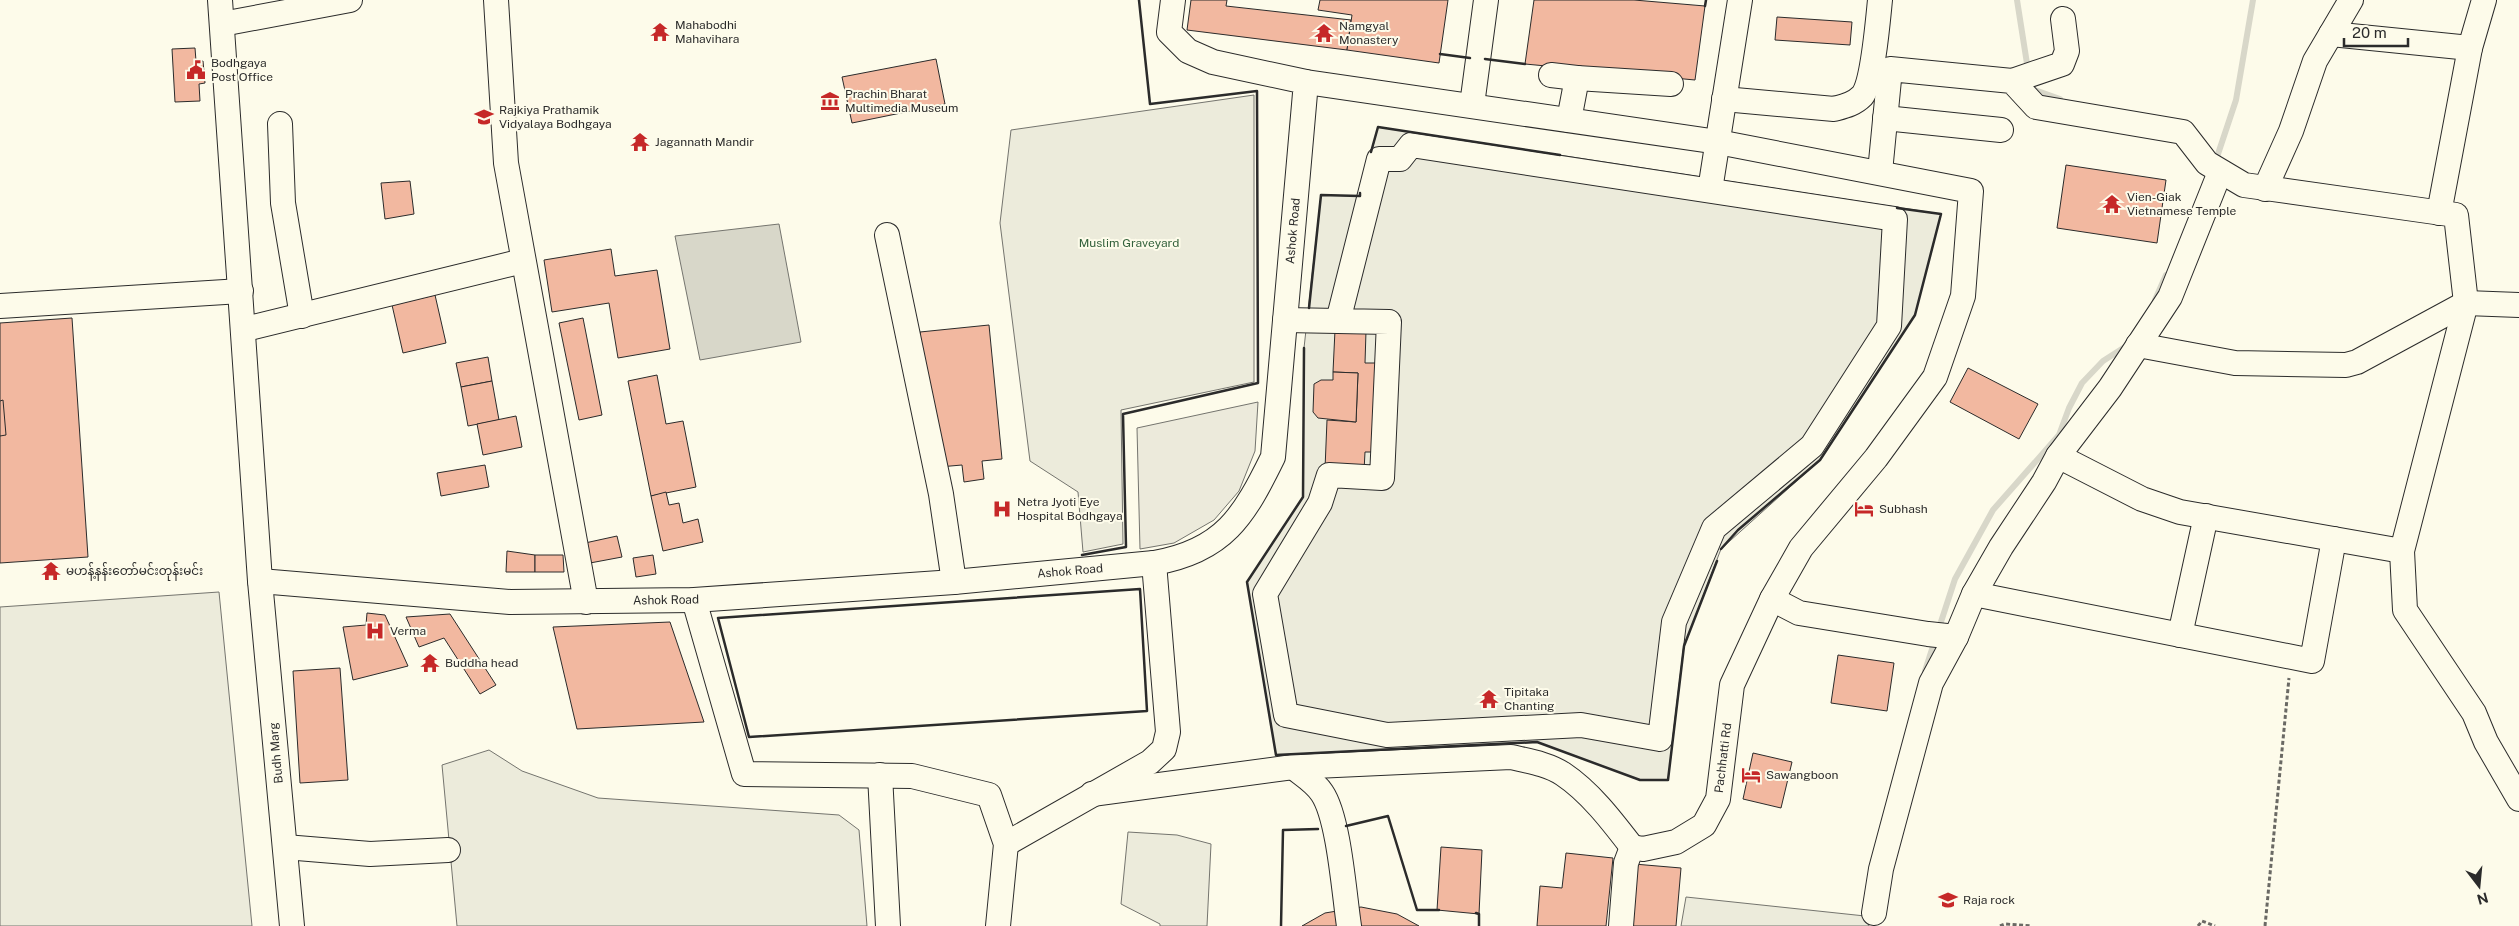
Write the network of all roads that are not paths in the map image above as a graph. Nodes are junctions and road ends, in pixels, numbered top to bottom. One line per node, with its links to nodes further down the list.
1 (220, 0): 11 (street, Budh Marg)
2 (350, 0): 11 (street)
3 (496, 0): 32 (street)
4 (1173, 0): 17 (street)
5 (1486, 0): 20 (street)
6 (1740, 0): 19 (street)
7 (1880, 0): 19 (street)
8 (2351, 0): 12 (street)
9 (2484, 0): 13 (street)
10 (2063, 19): 16 (street)
11 (222, 24): 33 (street, Budh Marg)
12 (2331, 34): 13 (street); 28 (street)
13 (2470, 48): 30 (street)
14 (1551, 75): 15 (street)
15 (1578, 78): 18 (street); 22 (street)
16 (2013, 80): 21 (street); 26 (street)
17 (1306, 82): 20 (street); 38 (street, Ashok Road)
18 (1671, 84)
19 (1724, 99): 25 (street)
20 (1472, 105): 22 (street)
21 (1885, 118): 24 (street); 27 (street)
22 (1569, 120): 25 (street)
23 (280, 124): 37 (street)
24 (2000, 130)
25 (1718, 142): 27 (street); 29 (street)
26 (2213, 168): 28 (street); 41 (street)
27 (1880, 172): 50 (street, Pachhatti Rd)
28 (2265, 189): 30 (street)
29 (1710, 190): 39 (street); 39 (street)
30 (2439, 213): 34 (street)
31 (887, 235): 48 (street)
32 (523, 261): 37 (street); 52 (street)
33 (241, 291): 36 (street); 40 (street, Budh Marg)
34 (2466, 303): 35 (street); 41 (street); 45 (street)
35 (2519, 305)
36 (0, 306)
37 (302, 316): 40 (street)
38 (1285, 320): 39 (street); 46 (street, Ashok Road)
39 (1338, 322)
40 (244, 329): 47 (street, Budh Marg)
41 (2138, 345): 42 (street)
42 (2058, 456): 43 (street); 49 (street)
43 (2206, 516): 44 (street); 53 (street)
44 (2334, 539): 45 (street); 53 (street)
45 (2402, 551): 58 (street)
46 (1154, 563): 48 (street, Ashok Road); 57 (street)
47 (260, 580): 52 (street, Ashok Road); 61 (street, Budh Marg)
48 (954, 582): 51 (street, Ashok Road)
49 (1974, 594): 53 (street); 54 (street)
50 (1772, 599): 54 (street); 60 (street, Pachhatti Rd)
51 (694, 600): 52 (street, Ashok Road); 56 (street)
52 (586, 602)
53 (2180, 636)
54 (1956, 637): 63 (street)
55 (1293, 767): 57 (street); 60 (street); 67 (street)
56 (880, 775): 59 (street); 65 (street)
57 (1092, 794): 59 (street)
58 (2519, 799)
59 (1006, 844): 66 (street)
60 (1632, 847): 68 (street)
61 (285, 848): 62 (street); 64 (street, Budh Marg)
62 (448, 850)
63 (1874, 913)
64 (292, 926)
65 (888, 926)
66 (998, 926)
67 (1349, 926)
68 (1621, 926)

